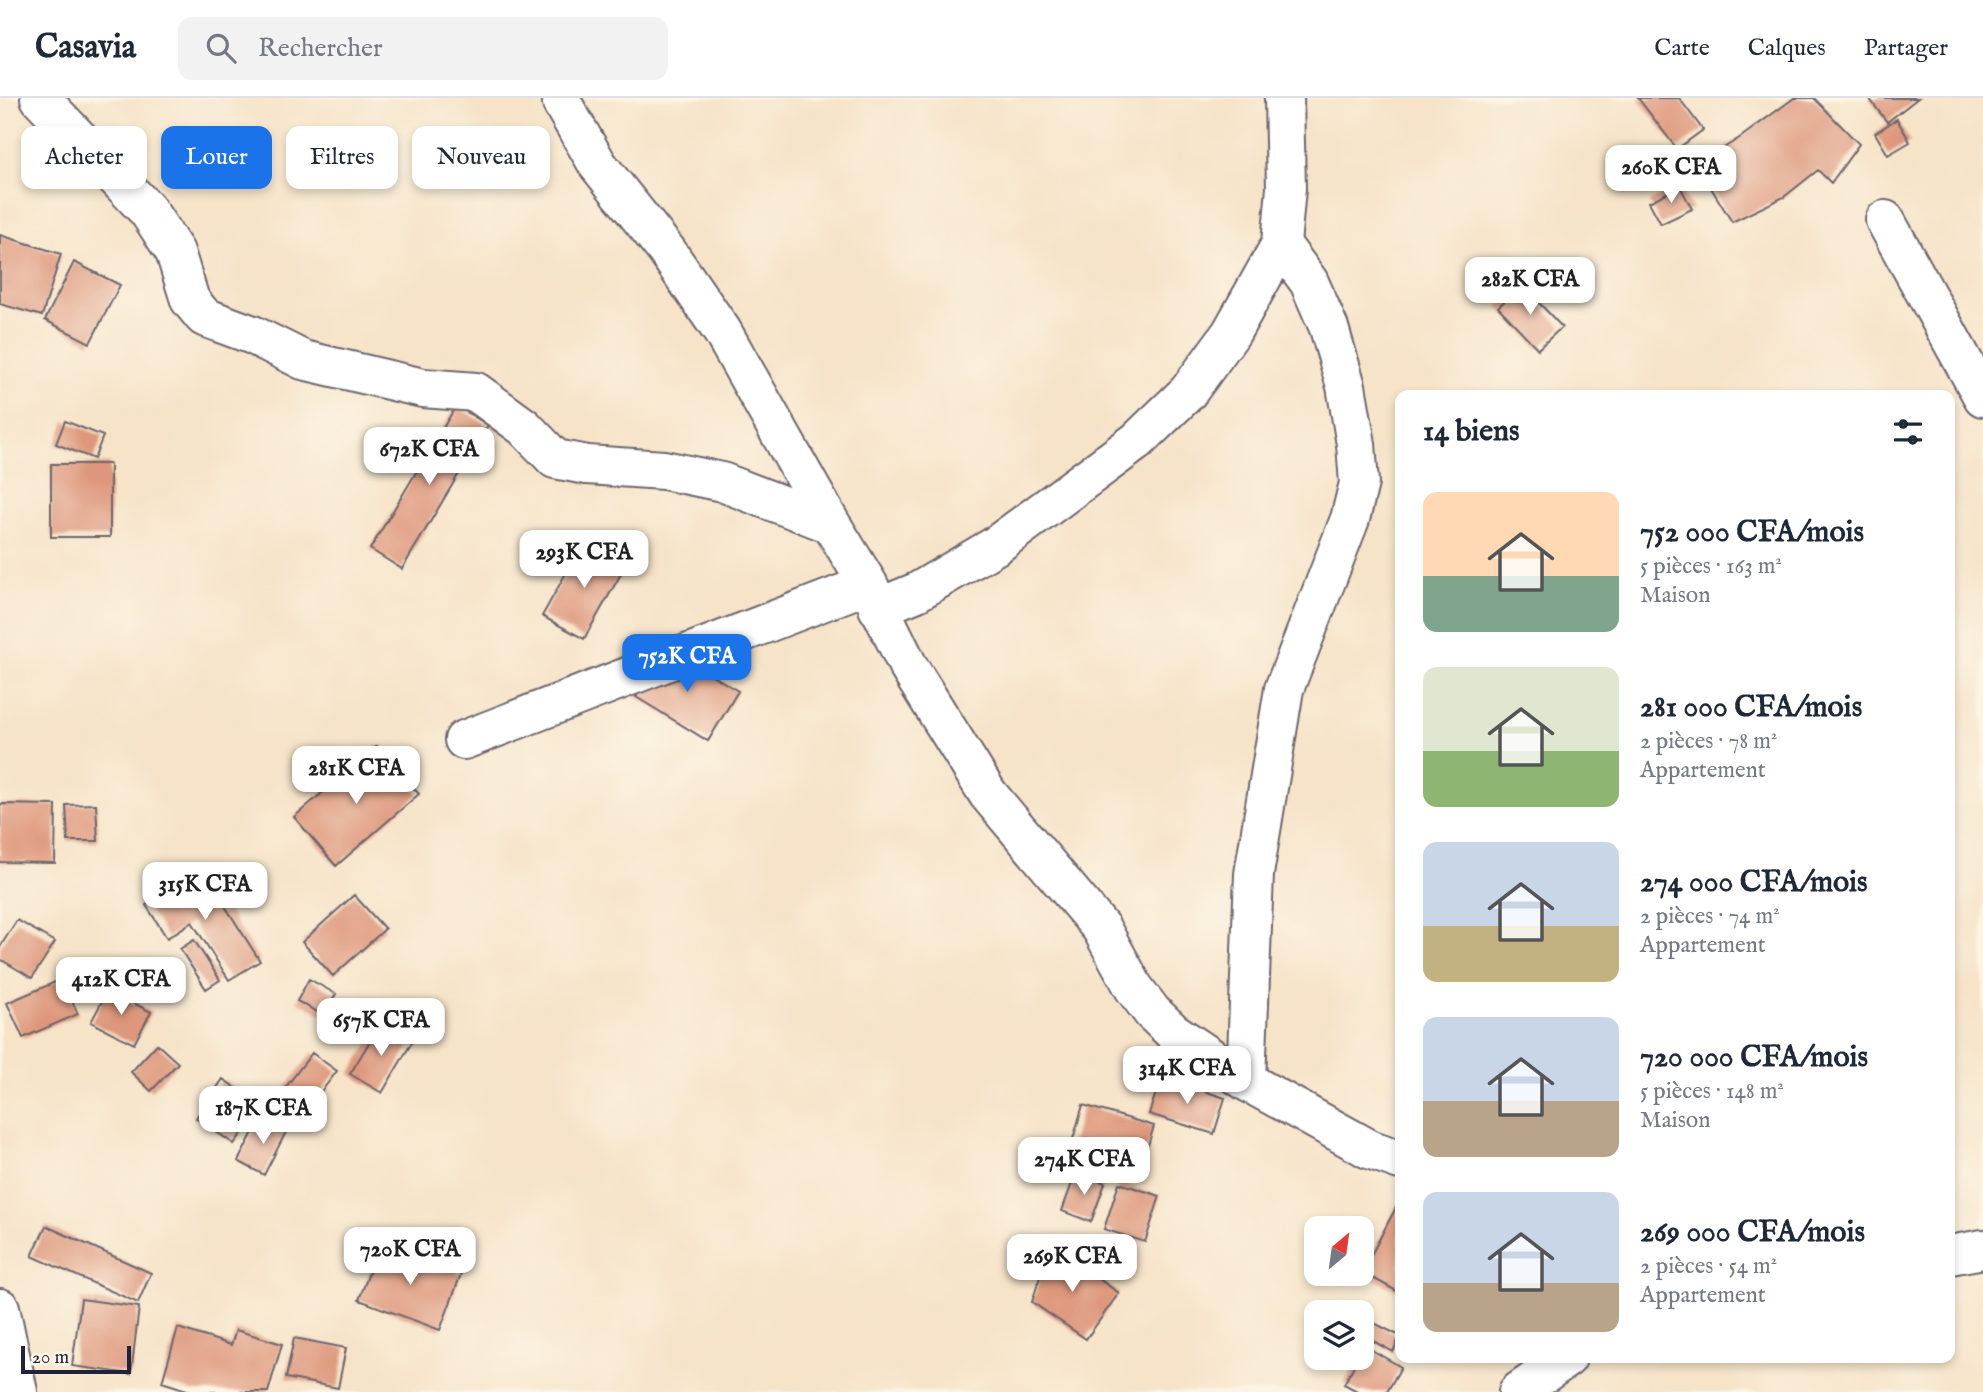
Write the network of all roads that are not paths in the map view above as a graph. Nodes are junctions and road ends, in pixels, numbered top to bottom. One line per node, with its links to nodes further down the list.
1 (40, 98): 7 (street)
2 (1284, 98): 5 (street)
3 (562, 103): 7 (street)
4 (1885, 220): 6 (street)
5 (1281, 244): 8 (street); 10 (street)
6 (1983, 397)
7 (831, 524): 8 (street)
8 (873, 596): 9 (street); 10 (street)
9 (464, 740)
10 (1246, 1082): 11 (street)
11 (1395, 1158)
12 (1983, 1249): 13 (street)
13 (1955, 1254)
14 (0, 1308): 16 (street)
15 (1560, 1363): 17 (street)
16 (18, 1392)
17 (1518, 1392)

